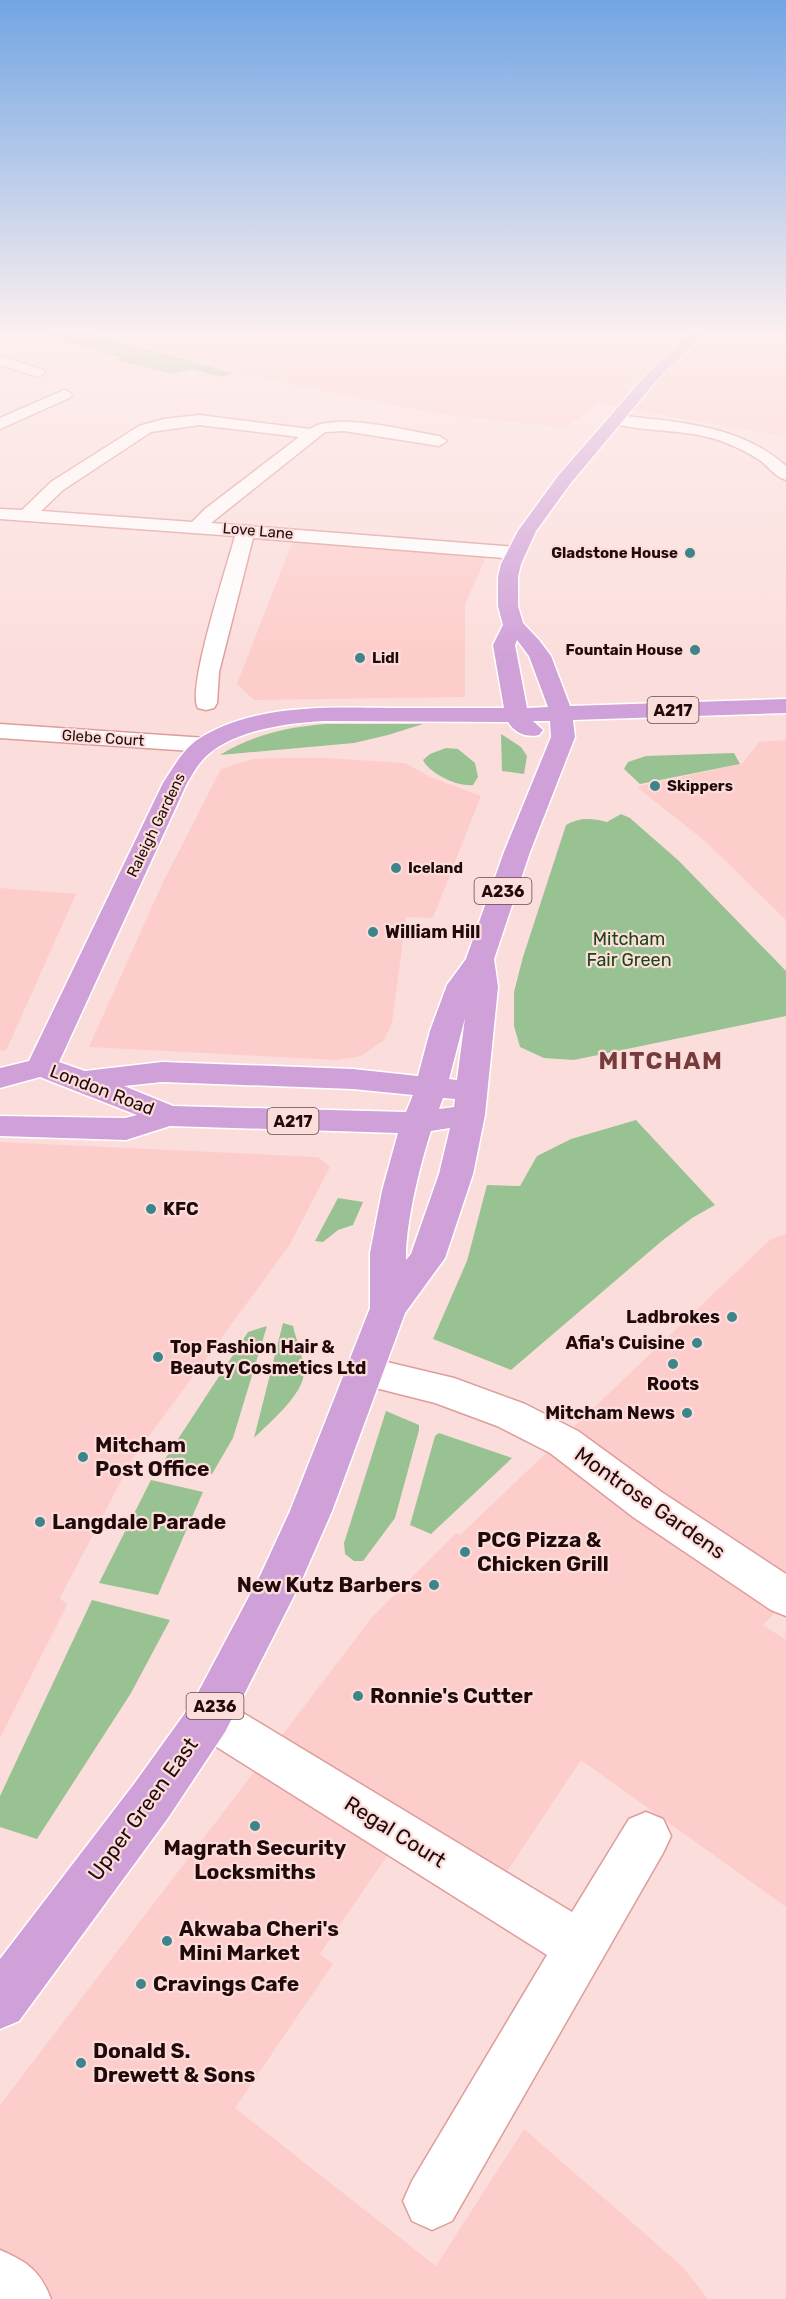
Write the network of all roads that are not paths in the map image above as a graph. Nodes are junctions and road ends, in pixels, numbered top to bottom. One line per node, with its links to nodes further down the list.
1 (128, 440): 9 (street)
2 (303, 440): 10 (street)
3 (434, 440): 6 (street)
4 (598, 440): 12 (main road)
5 (736, 440): 7 (street)
6 (439, 441)
7 (786, 475)
8 (0, 514): 9 (street, Love Lane)
9 (26, 516): 10 (street, Love Lane)
10 (198, 526): 11 (street, Love Lane)
11 (246, 530): 12 (street, Love Lane); 14 (street)
12 (516, 553): 13 (main road)
13 (513, 625): 16 (main road); 18 (main road)
14 (206, 703)
15 (786, 706): 18 (main road, A217)
16 (517, 715): 18 (main road); 21 (main road, Raleigh Gardens)
17 (786, 726): 20 (main road, A217)
18 (570, 728): 22 (main road, A236)
19 (0, 731): 21 (street, Glebe Court)
20 (619, 734)
21 (206, 746): 23 (main road, Raleigh Gardens)
22 (480, 959): 26 (main road, A236); 27 (main road, A236)
23 (41, 1067): 24 (main road, London Road); 25 (main road, London Road / A217)
24 (0, 1078)
25 (83, 1081): 26 (main road); 28 (main road, London Road / A217)
26 (431, 1088): 27 (main road); 29 (main road, Upper Green East)
27 (470, 1103): 29 (main road, London Road); 31 (main road, Upper Green East / A236)
28 (170, 1116): 29 (main road, London Road / A217); 30 (main road, London Road / A217)
29 (417, 1123): 31 (main road, Upper Green East / A236)
30 (0, 1126)
31 (388, 1308): 32 (main road, Upper Green East / A236)
32 (366, 1372): 33 (street, Montrose Gardens); 34 (main road, Upper Green East / A236)
33 (786, 1597)
34 (209, 1717): 36 (street, Regal Court); 37 (main road, Upper Green East / A236)
35 (645, 1836): 36 (street)
36 (581, 1947): 38 (street)
37 (0, 2002)
38 (432, 2201)
39 (0, 2280): 40 (street)
40 (21, 2299)

